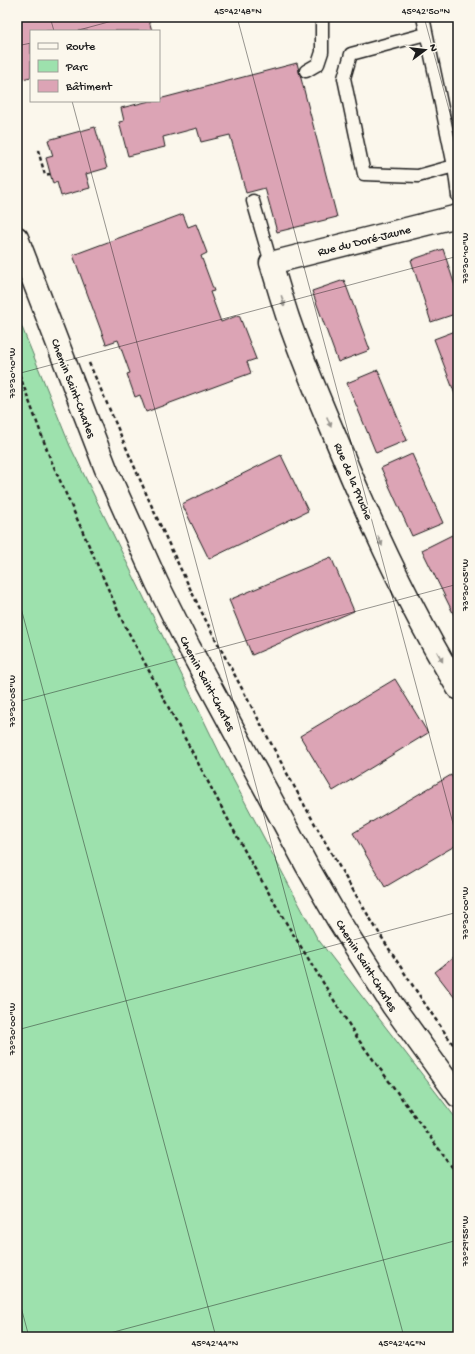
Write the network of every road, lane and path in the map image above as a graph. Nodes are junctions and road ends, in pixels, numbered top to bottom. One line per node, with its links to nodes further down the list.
1 (322, 17): 4 (lane)
2 (423, 17): 3 (lane)
3 (426, 34): 6 (lane); 6 (lane)
4 (306, 71)
5 (38, 150): 7 (path)
6 (454, 166): 8 (lane)
7 (50, 174)
8 (458, 196)
9 (253, 201): 12 (lane)
10 (458, 216): 12 (main road, Rue du Doré-Jaune)
11 (17, 238): 17 (main road, Chemin Saint-Charles)
12 (271, 263): 15 (main road, Rue de la Pruche, one-way to 15)
13 (89, 361): 16 (path, Chemin Saint-Charles)
14 (17, 368): 18 (path)
15 (458, 688)
16 (458, 1051)
17 (458, 1096)
18 (458, 1175)

